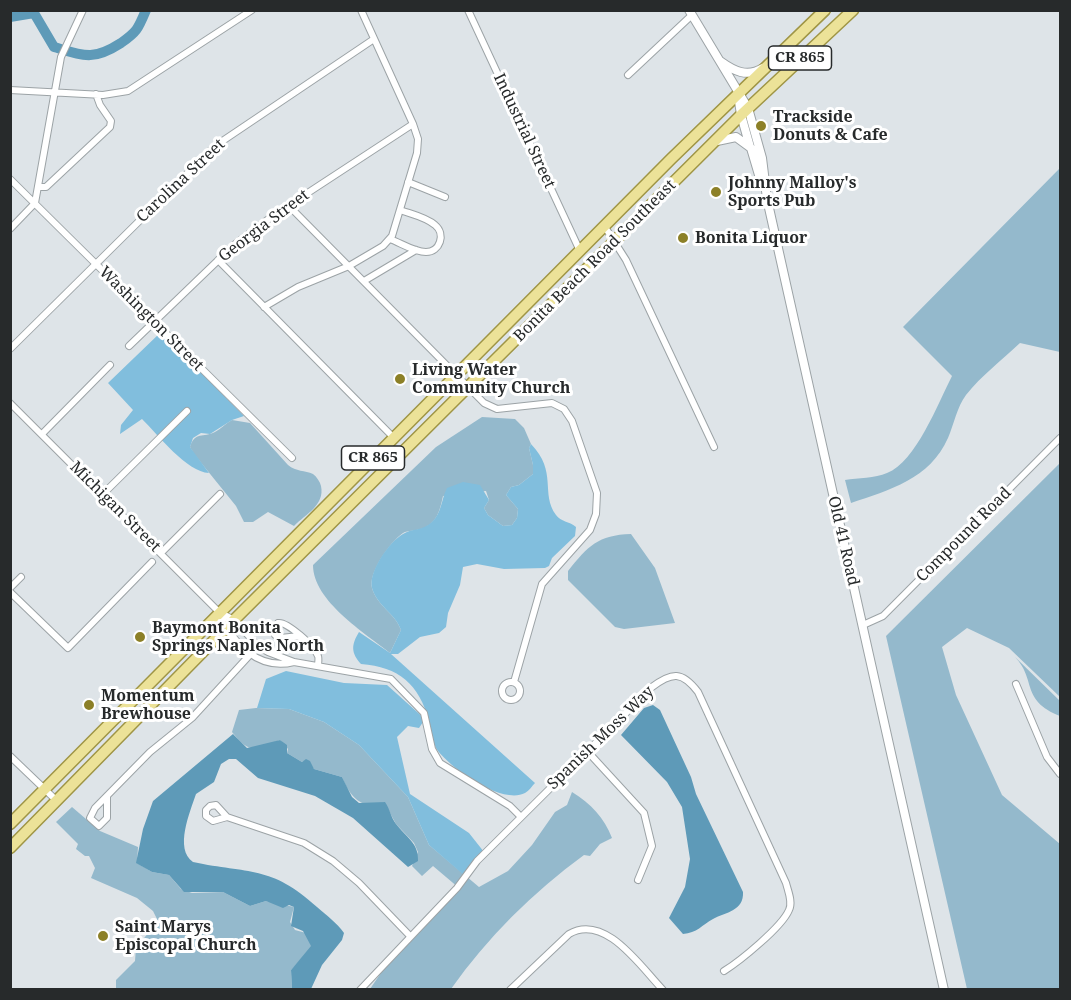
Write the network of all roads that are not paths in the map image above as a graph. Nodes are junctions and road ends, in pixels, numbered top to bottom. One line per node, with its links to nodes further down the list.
1 (83, 10): 13 (street)
2 (252, 10): 14 (street)
3 (361, 10): 8 (street)
4 (468, 10): 33 (street, Industrial Street)
5 (825, 10): 10 (main road, Bonita Beach Road Southeast / CR 865)
6 (853, 10): 16 (main road, Bonita Beach Road Southeast / CR 865)
7 (690, 13): 9 (street, Old 41 Road); 11 (street)
8 (374, 39): 17 (street); 35 (street, Carolina Street)
9 (718, 59): 10 (street); 15 (street, Old 41 Road)
10 (773, 61): 15 (main road, Bonita Beach Road Southeast / CR 865)
11 (628, 75)
12 (10, 90): 13 (street)
13 (55, 90): 14 (street); 22 (street)
14 (96, 94): 22 (street)
15 (738, 95): 16 (street, Old 41 Road); 28 (main road, Bonita Beach Road Southeast / CR 865)
16 (744, 112): 18 (main road, Bonita Beach Road Southeast / CR 865); 19 (street, Old 41 Road); 24 (street, Old 41 Road)
17 (413, 124): 21 (street); 26 (street, Georgia Street)
18 (714, 142): 19 (street); 31 (main road, Bonita Beach Road Southeast / CR 865)
19 (750, 148): 24 (street, Old 41 Road)
20 (10, 179): 25 (street, Washington Street)
21 (408, 182): 23 (street); 27 (street)
22 (38, 187): 25 (street)
23 (445, 197)
24 (767, 199): 61 (street, Old 41 Road)
25 (35, 203): 29 (street); 35 (street, Washington Street)
26 (289, 206): 34 (street, Georgia Street); 36 (street)
27 (400, 210): 30 (street); 32 (street)
28 (605, 227): 31 (street); 33 (main road, Bonita Beach Road Southeast / CR 865)
29 (10, 229)
30 (390, 239): 32 (street); 36 (street)
31 (615, 241): 44 (main road, Bonita Beach Road Southeast / CR 865); 50 (street)
32 (416, 250): 37 (street)
33 (581, 251): 43 (main road, Bonita Beach Road Southeast / CR 865)
34 (218, 260): 38 (street); 39 (street, Georgia Street)
35 (95, 264): 39 (street, Washington Street); 41 (street, Carolina Street)
36 (349, 266): 37 (street); 38 (street)
37 (364, 281): 43 (street)
38 (264, 307): 48 (street)
39 (154, 322): 40 (street, Georgia Street); 51 (street, Washington Street)
40 (129, 346)
41 (10, 349)
42 (110, 365): 47 (street)
43 (456, 375): 44 (street); 48 (main road, Bonita Beach Road Southeast / CR 865)
44 (469, 386): 60 (main road, Bonita Beach Road Southeast / CR 865); 67 (street)
45 (10, 403): 47 (street, Michigan Street)
46 (186, 411): 53 (street)
47 (42, 434): 53 (street, Michigan Street)
48 (393, 437): 59 (main road, Bonita Beach Road Southeast / CR 865)
49 (1060, 438): 61 (street, Compound Road)
50 (714, 447)
51 (292, 458)
52 (220, 494): 54 (street)
53 (102, 495): 54 (street, Michigan Street)
54 (161, 553): 59 (street, Michigan Street)
55 (152, 562): 58 (street)
56 (21, 577): 57 (street)
57 (10, 588)
58 (10, 592)
59 (219, 612): 60 (street); 60 (street); 72 (main road, Bonita Beach Road Southeast / CR 865)
60 (230, 624): 63 (street); 64 (street); 74 (main road, Bonita Beach Road Southeast / CR 865)
61 (863, 625): 85 (street, Old 41 Road)
62 (300, 636): 66 (street)
63 (258, 646): 64 (street); 65 (street)
64 (250, 654): 65 (street); 73 (street)
65 (294, 662): 66 (street)
66 (318, 666): 76 (street)
67 (514, 682)
68 (1016, 684): 71 (street)
69 (588, 752): 76 (street, Spanish Moss Way); 79 (street); 81 (street, Spanish Moss Way)
70 (10, 756): 72 (street)
71 (1060, 774)
72 (45, 789): 74 (street); 77 (main road, Bonita Beach Road Southeast / CR 865)
73 (106, 796)
74 (57, 801): 78 (main road, Bonita Beach Road Southeast / CR 865)
75 (227, 817): 80 (street)
76 (520, 817): 80 (street, Spanish Moss Way)
77 (10, 824)
78 (10, 848)
79 (638, 880)
80 (410, 936): 82 (street, Spanish Moss Way)
81 (724, 971)
82 (360, 990)
83 (510, 990): 84 (street)
84 (663, 990)
85 (944, 990)

